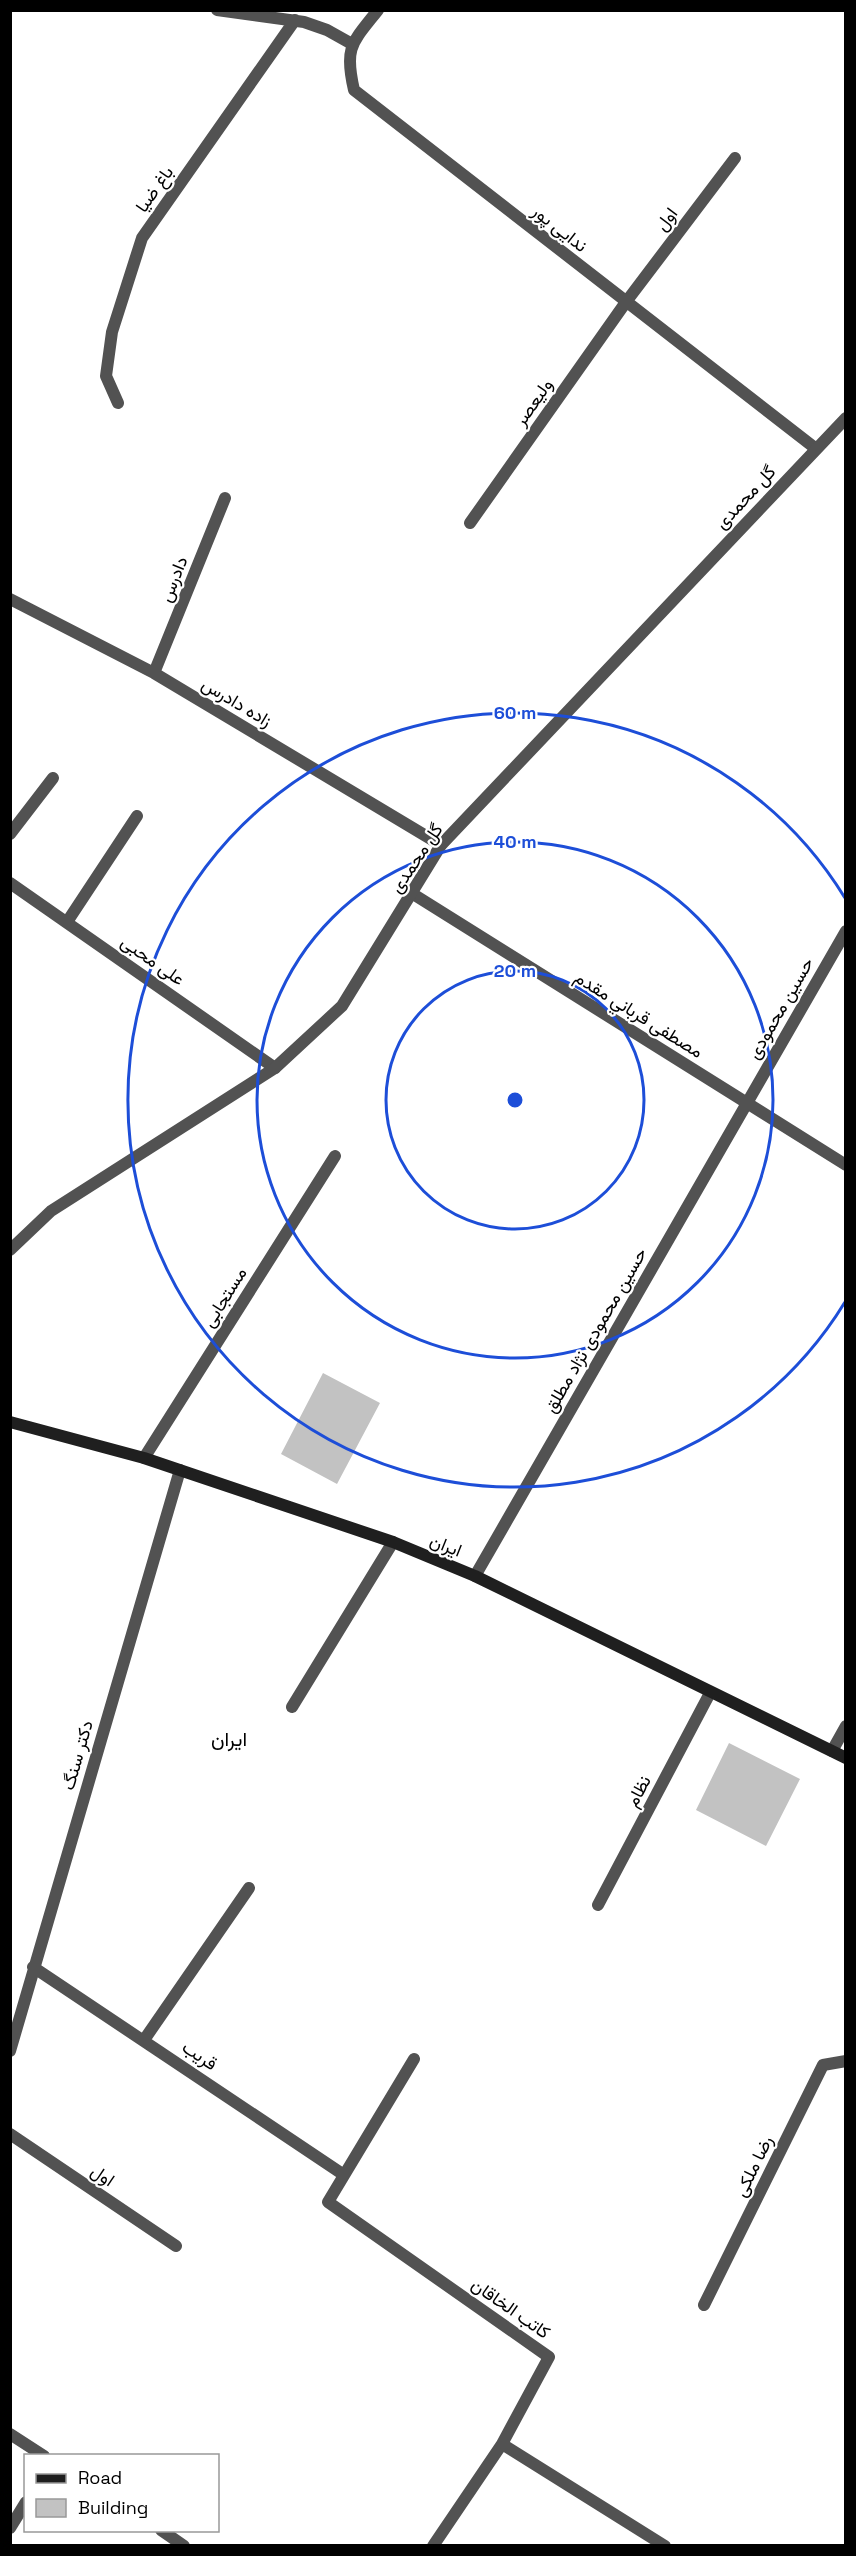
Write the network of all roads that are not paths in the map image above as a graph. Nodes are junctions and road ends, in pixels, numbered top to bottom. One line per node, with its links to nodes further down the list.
1 (217, 10): 3 (street)
2 (378, 10): 4 (street)
3 (295, 21): 4 (street); 7 (street, باغ ضیا)
4 (352, 44): 6 (street, ندایی پور)
5 (735, 158): 6 (street, اول)
6 (626, 302): 9 (street, ندایی پور); 11 (street, ولیعصر)
7 (118, 403)
8 (846, 418): 9 (street, گل محمدی)
9 (816, 448): 17 (street, گل محمدی)
10 (225, 498): 13 (street, دادرس)
11 (470, 523)
12 (10, 599): 13 (street, زاده دادرس)
13 (154, 673): 17 (street, زاده دادرس)
14 (52, 778): 16 (street)
15 (137, 816): 20 (street)
16 (10, 834)
17 (441, 844): 19 (street, گل محمدی)
18 (10, 883): 20 (street, علی محبی)
19 (413, 894): 22 (street, گل محمدی); 23 (street, مصطفی قرباني مقدم)
20 (67, 922): 22 (street, علی محبی)
21 (846, 931): 23 (street, حسین محمودی)
22 (275, 1068): 26 (street, گل محمدی)
23 (747, 1103): 25 (street, مصطفی قرباني مقدم); 31 (street, حسین محمودی نژاد مطلق)
24 (335, 1156): 28 (street, مستجابی)
25 (846, 1165)
26 (10, 1250)
27 (10, 1422): 28 (main road, ایران)
28 (144, 1458): 29 (main road, ایران)
29 (180, 1470): 30 (main road, ایران); 39 (street, دکتر سنگ)
30 (393, 1542): 31 (main road, ایران); 33 (street)
31 (475, 1576): 32 (main road, ایران)
32 (710, 1693): 35 (main road, ایران); 38 (street, نظام)
33 (292, 1707)
34 (846, 1726): 35 (street)
35 (832, 1751): 36 (main road, ایران)
36 (846, 1758)
37 (249, 1888): 40 (street)
38 (598, 1905)
39 (33, 1967): 40 (street, قریب); 41 (street, دکتر سنگ)
40 (144, 2040): 45 (street, قریب)
41 (10, 2051)
42 (414, 2059): 45 (street)
43 (846, 2061): 47 (street, رضا ملکی)
44 (10, 2134): 46 (street, اول)
45 (345, 2175): 49 (street, کاتب الخاقان)
46 (176, 2246)
47 (704, 2304)
48 (10, 2434): 50 (street)
49 (502, 2444): 55 (street); 56 (street)
50 (41, 2454)
51 (24, 2505): 52 (street)
52 (10, 2528)
53 (164, 2532): 54 (street)
54 (184, 2546)
55 (433, 2546)
56 (665, 2546)

